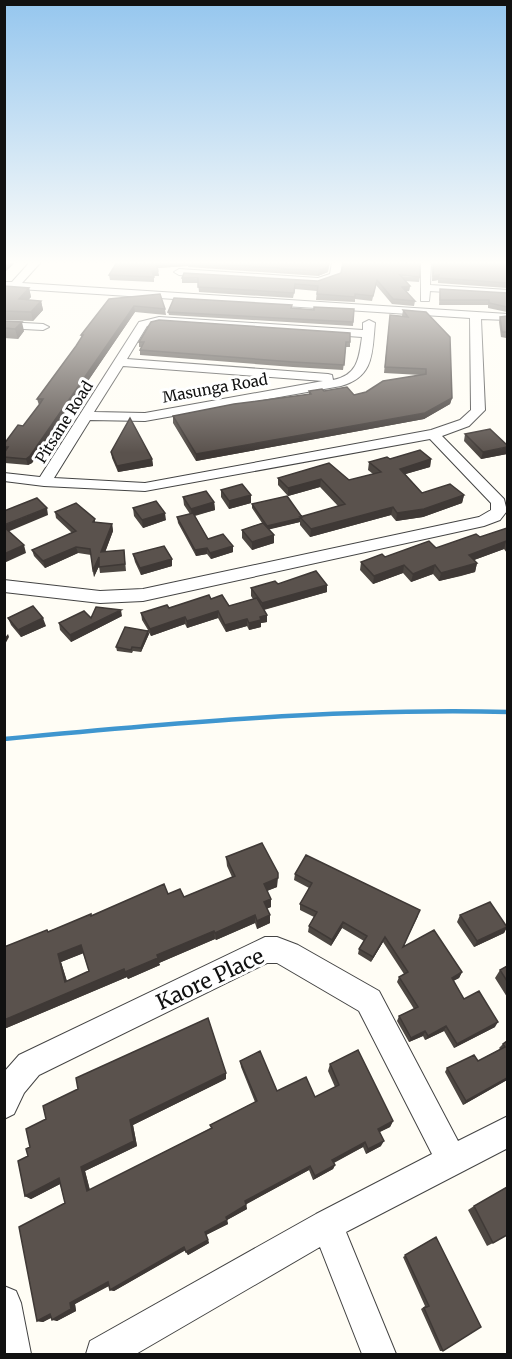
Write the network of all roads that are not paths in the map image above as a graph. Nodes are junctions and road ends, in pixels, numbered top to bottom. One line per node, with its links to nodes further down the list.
1 (12, 325): 6 (street)
2 (142, 325): 8 (street, Pitsane Road)
3 (227, 325): 7 (street, Pitsane Road)
4 (369, 325): 7 (street)
5 (475, 325): 11 (street)
6 (43, 327)
7 (368, 334): 9 (street)
8 (119, 362): 9 (street); 10 (street, Pitsane Road)
9 (349, 379): 10 (street, Masunga Road)
10 (86, 416): 13 (street, Pitsane Road)
11 (433, 434): 13 (street); 14 (street)
12 (4, 477): 13 (street)
13 (44, 482)
14 (4, 586)
15 (4, 1104): 17 (street, Kaore Place)
16 (507, 1131): 17 (street)
17 (451, 1159): 18 (street)
18 (327, 1225): 21 (street); 22 (street)
19 (4, 1303): 20 (street)
20 (15, 1354)
21 (103, 1354)
22 (379, 1354)

